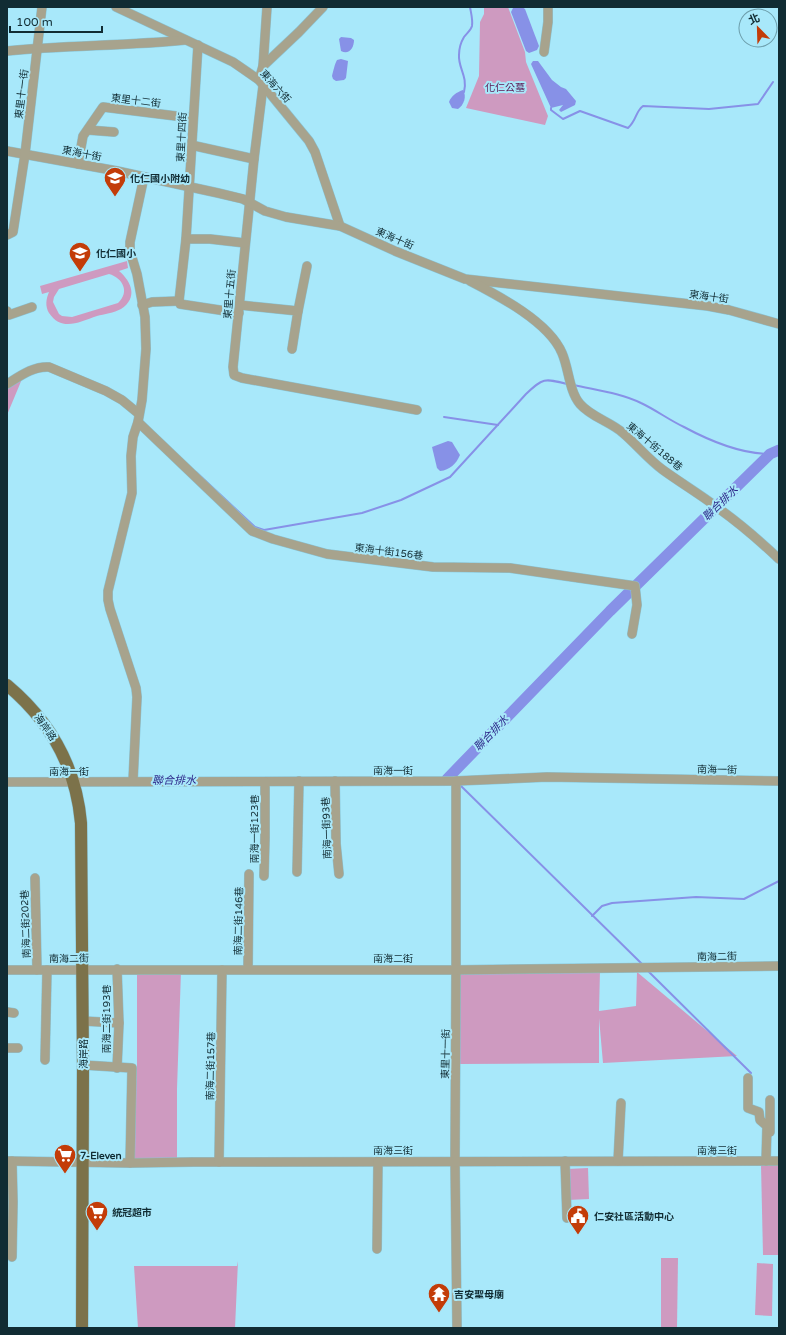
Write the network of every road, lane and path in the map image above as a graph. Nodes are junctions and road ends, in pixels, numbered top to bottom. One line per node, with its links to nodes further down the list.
1 (42, 7): 8 (street, 東里十一街)
2 (116, 7): 6 (street, 東海六街)
3 (267, 7): 11 (street, 東里十五街)
4 (323, 7): 11 (street)
5 (548, 7): 10 (street)
6 (185, 40): 7 (street, 東海六街); 8 (street)
7 (198, 45): 12 (street, 東海六街); 13 (street, 東里十四街)
8 (38, 48): 9 (street); 18 (street, 東里十一街)
9 (7, 51)
10 (544, 52)
11 (263, 66): 12 (street, 東里十五街)
12 (261, 83): 19 (street, 東里十五街); 24 (street, 東海六街)
13 (192, 118): 14 (street, 東里十二街); 16 (street, 東里十四街)
14 (88, 130): 15 (street); 20 (street, 東里十二街)
15 (114, 132)
16 (191, 145): 19 (street); 22 (street, 東里十四街)
17 (7, 151): 18 (street, 東海十街)
18 (25, 154): 20 (street, 東海十街); 25 (street, 東里十一街)
19 (254, 159): 23 (street, 東里十五街)
20 (78, 164): 21 (street, 東海十街)
21 (144, 177): 22 (street, 東海十街); 31 (street)
22 (189, 187): 23 (street, 東海十街); 26 (street, 東里十四街)
23 (250, 202): 24 (street, 東海十街); 27 (street, 東里十五街)
24 (340, 226): 29 (street, 東海十街)
25 (10, 234)
26 (186, 239): 27 (street); 30 (street, 東里十四街)
27 (245, 243): 33 (street, 東里十五街)
28 (307, 266): 35 (street)
29 (465, 279): 36 (street, 東海十街); 41 (street, 東海十街188巷)
30 (179, 301): 31 (street); 33 (street)
31 (142, 305): 40 (street)
32 (32, 307): 34 (street)
33 (239, 309): 35 (street); 39 (street, 東里十五街)
34 (7, 311)
35 (298, 312): 37 (street)
36 (779, 324)
37 (292, 349)
38 (7, 384): 40 (street)
39 (416, 410)
40 (138, 418): 42 (street, 東海十街156巷); 45 (street)
41 (779, 559)
42 (632, 634)
43 (7, 685): 44 (main road, 海岸路)
44 (72, 780): 45 (street, 南海一街); 50 (street, 南海一街); 58 (main road, 海岸路)
45 (133, 781): 51 (street, 南海一街)
46 (298, 781): 47 (street, 南海一街); 51 (street, 南海一街); 52 (street)
47 (335, 781): 48 (street, 南海一街); 54 (street, 南海一街93巷)
48 (456, 781): 49 (street, 南海一街); 65 (street, 東里十一街)
49 (779, 781)
50 (7, 782)
51 (264, 782): 55 (street, 南海一街123巷)
52 (297, 872)
53 (249, 874): 60 (street, 南海二街146巷)
54 (339, 874)
55 (264, 876)
56 (35, 878): 62 (street, 南海二街202巷)
57 (779, 966): 65 (street, 南海二街)
58 (82, 969): 59 (street, 南海二街); 63 (street, 南海二街); 66 (main road, 海岸路)
59 (117, 969): 64 (street, 南海二街); 67 (street, 南海二街193巷)
60 (248, 969): 64 (street, 南海二街); 65 (street, 南海二街)
61 (7, 970): 62 (street, 南海二街)
62 (37, 970): 63 (street, 南海二街)
63 (47, 970): 70 (street)
64 (222, 970): 83 (street, 南海二街157巷)
65 (456, 970): 77 (street, 東里十一街)
66 (83, 1021): 67 (street); 71 (main road, 海岸路)
67 (119, 1022): 72 (street, 南海二街193巷)
68 (7, 1048): 69 (street)
69 (18, 1048)
70 (45, 1060)
71 (83, 1065): 72 (street); 82 (main road, 海岸路)
72 (117, 1068): 85 (street)
73 (748, 1078): 80 (street)
74 (770, 1100): 80 (street)
75 (621, 1103): 79 (street)
76 (10, 1161): 82 (street, 南海三街); 88 (street)
77 (455, 1161): 78 (street, 南海三街); 84 (street, 南海三街); 90 (street, 東里十一街)
78 (565, 1161): 79 (street, 南海三街); 86 (street)
79 (618, 1161): 80 (street, 南海三街)
80 (767, 1161): 81 (street, 南海三街)
81 (779, 1161)
82 (82, 1162): 85 (street, 南海三街); 89 (main road, 海岸路)
83 (219, 1162): 84 (street, 南海三街); 85 (street, 南海三街)
84 (378, 1162): 87 (street)
85 (130, 1163)
86 (567, 1218)
87 (377, 1249)
88 (12, 1257)
89 (82, 1328)
90 (457, 1328)

